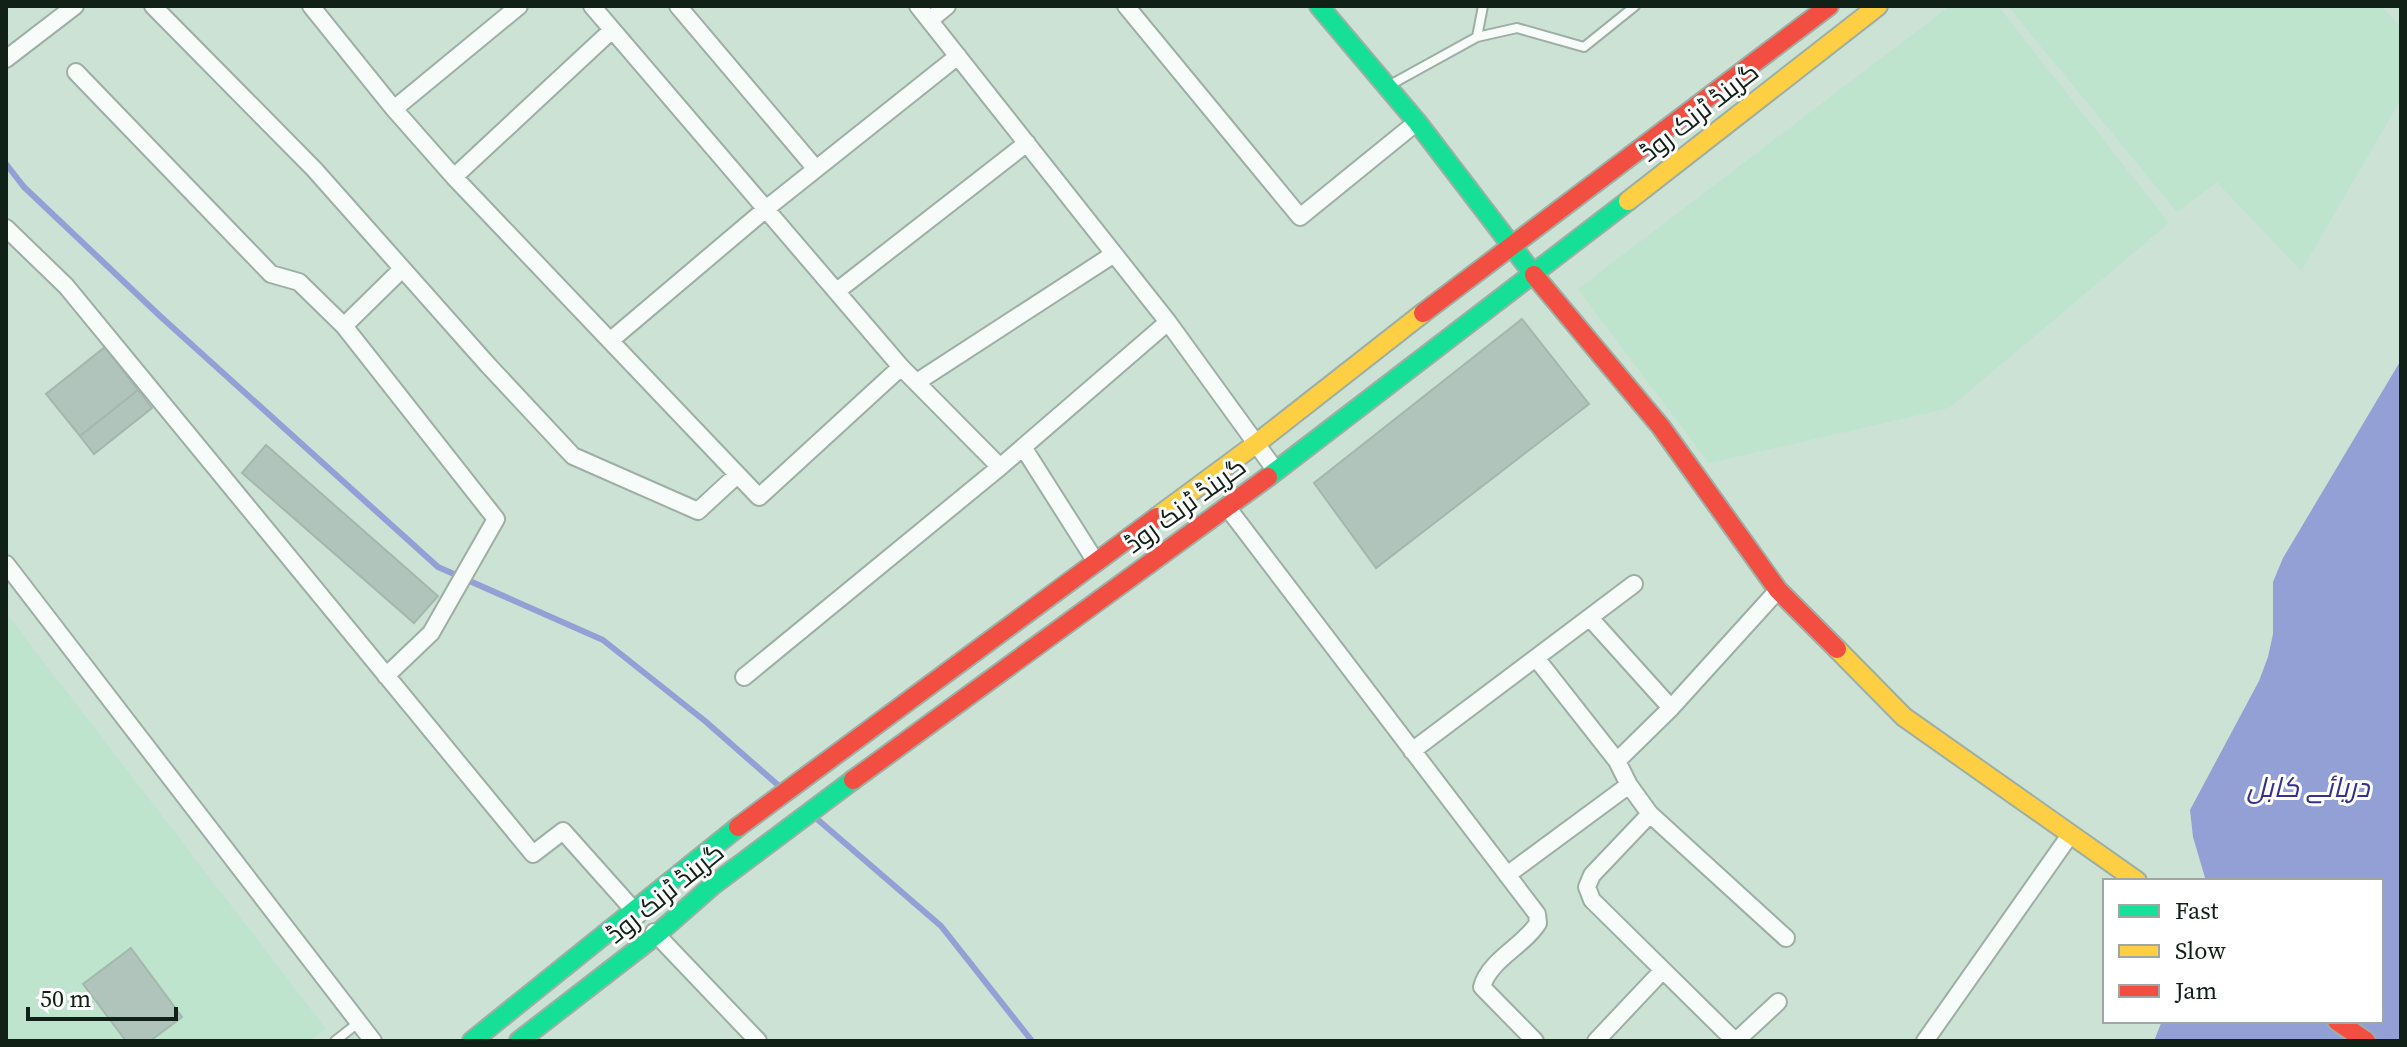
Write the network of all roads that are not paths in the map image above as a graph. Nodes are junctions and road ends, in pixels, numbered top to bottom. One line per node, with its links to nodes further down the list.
1 (75, 6): 19 (street)
2 (153, 6): 31 (street)
3 (312, 6): 22 (street)
4 (519, 6): 22 (street)
5 (592, 6): 16 (street)
6 (678, 6): 25 (street)
7 (918, 6): 15 (street)
8 (947, 6): 15 (street)
9 (1126, 6): 23 (street)
10 (1319, 6): 21 (main road)
11 (1483, 6): 17 (lane)
12 (1635, 6): 17 (lane)
13 (1829, 6): 29 (main road, گرینڈ ٹرنک روڈ)
14 (1878, 6): 32 (main road, گرینڈ ٹرنک روڈ)
15 (930, 20): 18 (street)
16 (612, 30): 26 (street); 27 (street)
17 (1477, 37): 21 (lane)
18 (958, 56): 24 (street); 25 (street)
19 (6, 59)
20 (76, 72): 35 (street)
21 (1386, 87): 23 (main road)
22 (394, 109): 26 (street)
23 (1417, 122): 29 (main road)
24 (1027, 143): 30 (street); 33 (street)
25 (816, 169): 27 (street)
26 (454, 177): 36 (street)
27 (767, 208): 33 (street); 36 (street)
28 (6, 228): 51 (street)
29 (1510, 245): 32 (main road); 39 (main road, گرینڈ ٹرنک روڈ)
30 (1114, 254): 34 (street); 38 (street)
31 (402, 269): 35 (street); 43 (street)
32 (1534, 275): 42 (main road, گرینڈ ٹرنک روڈ); 48 (main road)
33 (837, 291): 37 (street)
34 (1168, 322): 39 (street); 40 (street)
35 (344, 326): 51 (street)
36 (611, 340): 43 (street)
37 (901, 367): 38 (street); 43 (street)
38 (917, 382): 41 (street)
39 (1257, 443): 42 (street); 45 (main road, گرینڈ ٹرنک روڈ)
40 (1023, 447): 41 (street); 45 (street)
41 (1000, 467): 52 (street)
42 (1276, 471): 44 (main road, گرینڈ ٹرنک روڈ)
43 (737, 475)
44 (1227, 507): 54 (street); 62 (main road, گرینڈ ٹرنک روڈ)
45 (1096, 562): 61 (main road, گرینڈ ٹرنک روڈ)
46 (6, 564): 66 (street)
47 (1634, 584): 49 (street)
48 (1778, 590): 53 (street); 58 (main road)
49 (1590, 618): 50 (street); 53 (street)
50 (1536, 658): 54 (street); 55 (street)
51 (386, 676): 61 (street)
52 (744, 677)
53 (1671, 708): 55 (street)
54 (1412, 751): 59 (street)
55 (1617, 761): 56 (street)
56 (1629, 785): 57 (street); 59 (street)
57 (1650, 814): 63 (street); 64 (street)
58 (2070, 835): 60 (main road); 76 (street)
59 (1507, 875): 73 (street)
60 (2134, 879)
61 (635, 911): 62 (street); 70 (main road, گرینڈ ٹرنک روڈ)
62 (656, 935): 71 (main road, گرینڈ ٹرنک روڈ); 72 (street)
63 (1786, 938)
64 (1663, 970): 74 (street); 75 (street)
65 (1778, 1002): 75 (street)
66 (359, 1023): 68 (lane); 69 (street)
67 (2340, 1023): 77 (main road)
68 (335, 1041)
69 (373, 1041)
70 (472, 1041)
71 (519, 1041)
72 (758, 1041)
73 (1535, 1041)
74 (1596, 1041)
75 (1736, 1041)
76 (1925, 1041)
77 (2366, 1041)

